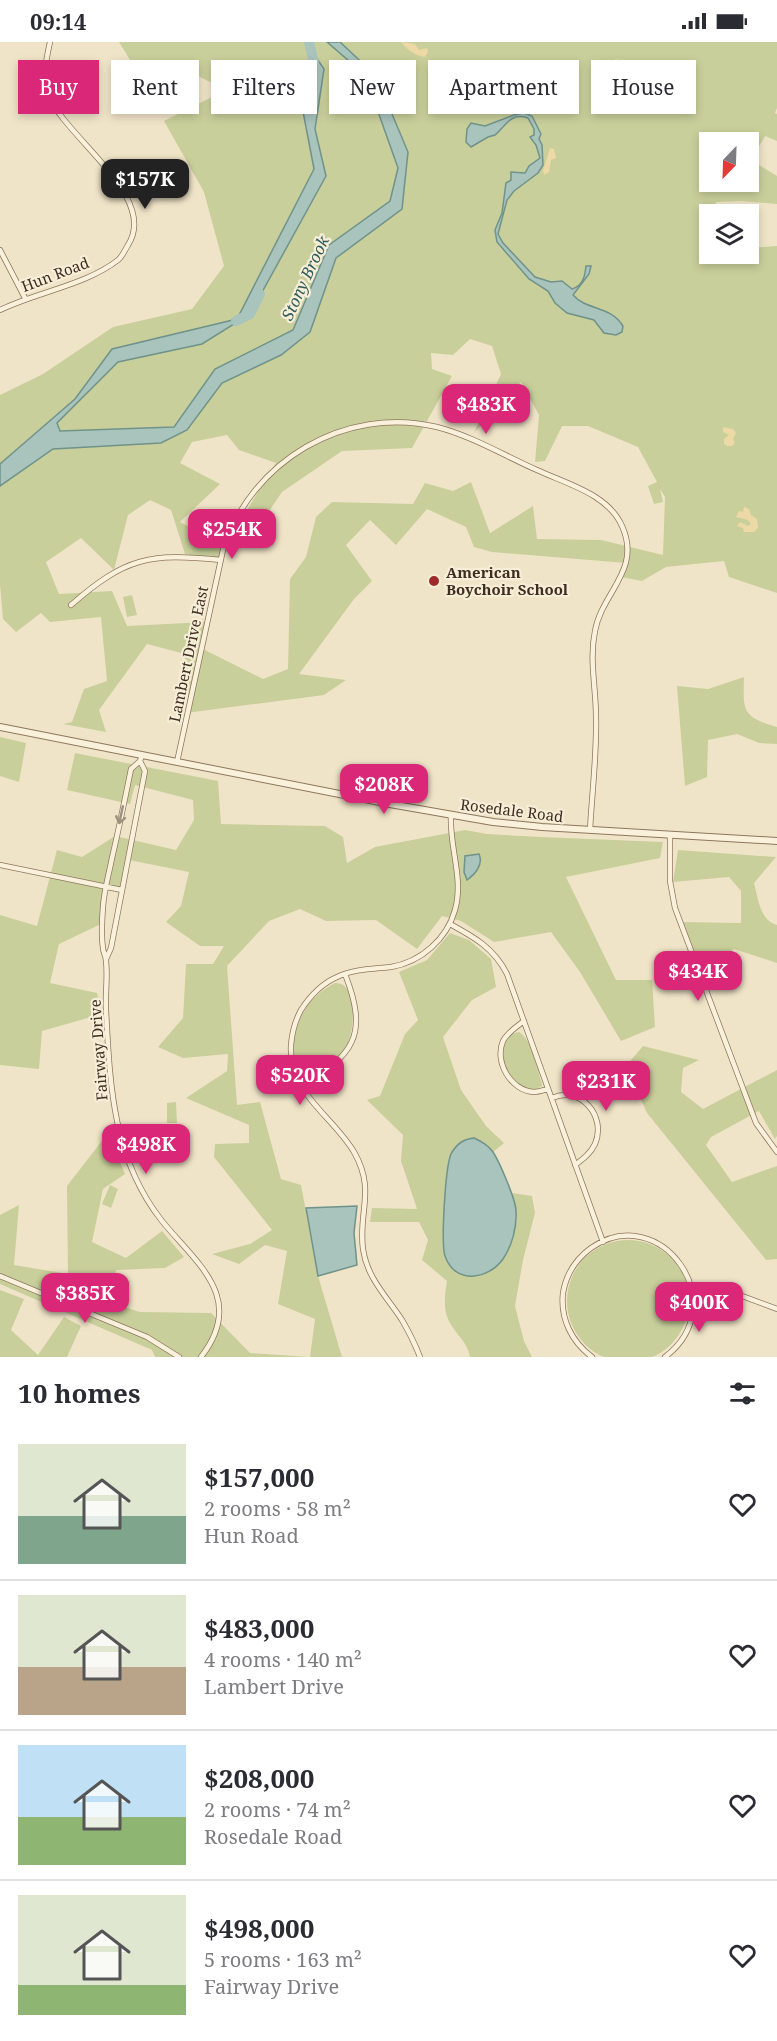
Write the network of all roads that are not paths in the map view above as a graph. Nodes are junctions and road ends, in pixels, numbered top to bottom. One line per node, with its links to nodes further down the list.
1 (50, 42): 3 (street, Hun Road)
2 (0, 250): 3 (street)
3 (25, 298): 4 (street, Hun Road)
4 (0, 310)
5 (221, 560): 6 (street); 9 (street, Lambert Drive East); 11 (street, Lambert Drive East)
6 (71, 605)
7 (0, 726): 8 (street, Rosedale Road)
8 (141, 758): 9 (street, Rosedale Road); 15 (street, Fairway Drive, one-way to 15); 16 (street, Fairway Drive)
9 (177, 762): 10 (street, Rosedale Road)
10 (451, 815): 11 (street, Rosedale Road); 17 (street)
11 (590, 830): 12 (street, Rosedale Road)
12 (670, 834): 13 (street, Rosedale Road); 24 (street)
13 (777, 841)
14 (0, 865): 15 (street)
15 (106, 886): 16 (street); 18 (street, Fairway Drive)
16 (122, 890): 18 (street, Fairway Drive)
17 (450, 924): 19 (street); 20 (street)
18 (106, 959): 31 (street, Fairway Drive)
19 (345, 974): 21 (street); 21 (street)
20 (524, 1021): 22 (street); 22 (street)
21 (300, 1086): 32 (street)
22 (548, 1089): 23 (street)
23 (552, 1098): 25 (street); 25 (street)
24 (777, 1152)
25 (575, 1165): 26 (street)
26 (603, 1242): 28 (street); 33 (street)
27 (0, 1276): 30 (street)
28 (693, 1290): 29 (street); 34 (street)
29 (777, 1309)
30 (179, 1357)
31 (201, 1357)
32 (420, 1357)
33 (592, 1357)
34 (665, 1357)

